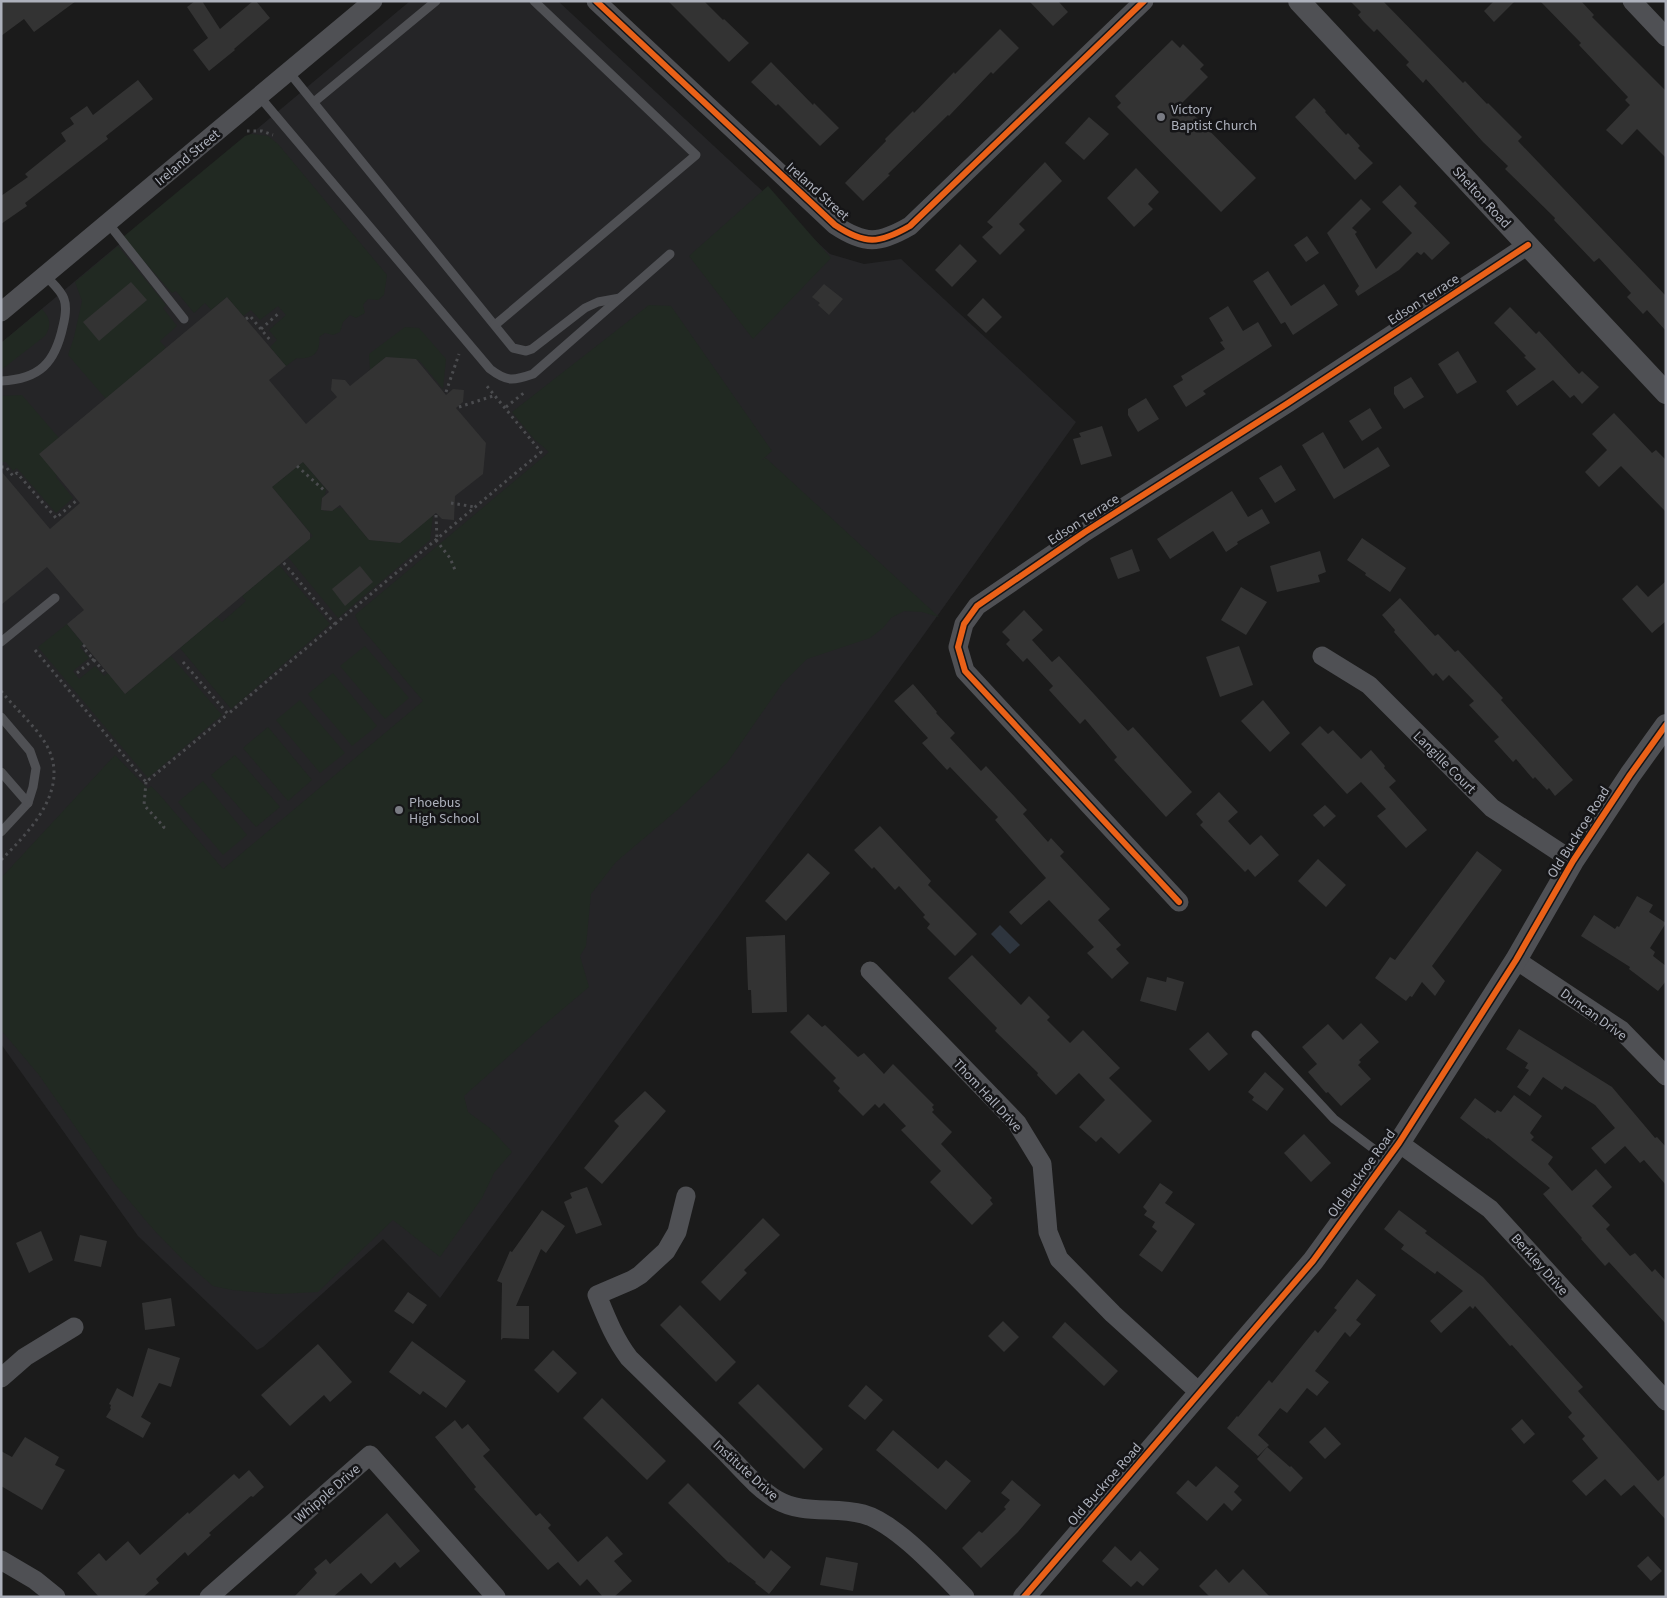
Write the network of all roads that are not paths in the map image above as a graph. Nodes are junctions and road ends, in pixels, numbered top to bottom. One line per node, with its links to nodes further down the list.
1 (373, 1): 9 (street, Ireland Street)
2 (436, 1): 11 (lane)
3 (534, 1): 19 (lane)
4 (596, 1): 5 (street, Ireland Street)
5 (1144, 1)
6 (1299, 1): 13 (street, Shelton Road)
7 (1632, 1): 8 (street)
8 (1666, 37)
9 (288, 71): 10 (street, Ireland Street); 11 (lane)
10 (259, 96): 12 (street, Ireland Street); 16 (lane)
11 (314, 102): 19 (lane)
12 (108, 223): 15 (street, Ireland Street); 18 (lane)
13 (1528, 245): 21 (street, Shelton Road); 31 (street, Edson Terrace)
14 (670, 254): 16 (lane)
15 (45, 276): 17 (street, Ireland Street); 20 (lane)
16 (621, 298): 19 (lane)
17 (1, 312)
18 (184, 319)
19 (495, 326)
20 (1, 382)
21 (1666, 392)
22 (55, 598): 23 (lane)
23 (1, 642)
24 (1322, 656): 30 (street, Langille Court)
25 (1, 717): 28 (lane)
26 (1666, 725): 30 (street, Old Buckroe Road)
27 (1, 772): 28 (lane)
28 (28, 803): 29 (lane)
29 (1, 832)
30 (1574, 861): 32 (street, Old Buckroe Road)
31 (1179, 902)
32 (1516, 960): 35 (street, Duncan Drive); 36 (street, Old Buckroe Road)
33 (870, 971): 40 (street, Thom Hall Drive)
34 (1256, 1035): 36 (lane)
35 (1666, 1076)
36 (1393, 1151): 40 (street, Old Buckroe Road); 41 (street, Berkley Drive)
37 (686, 1196): 46 (street, Institute Drive)
38 (74, 1327): 39 (street)
39 (1, 1378)
40 (1200, 1393): 47 (street, Old Buckroe Road)
41 (1666, 1401)
42 (1, 1560): 43 (street)
43 (56, 1597)
44 (210, 1597): 45 (street, Whipple Drive)
45 (496, 1597)
46 (966, 1597)
47 (1024, 1597)

